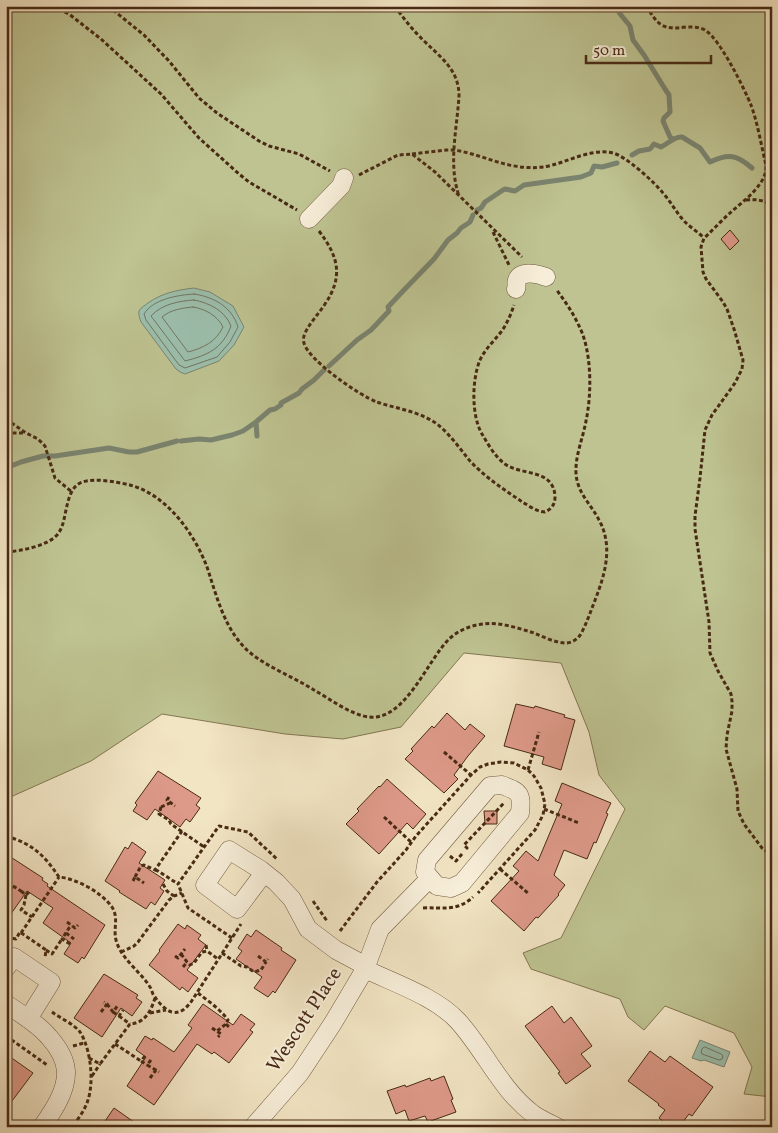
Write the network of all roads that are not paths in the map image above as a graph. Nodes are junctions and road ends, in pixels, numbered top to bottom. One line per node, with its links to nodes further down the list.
1 (344, 178): 2 (street)
2 (309, 219)
3 (546, 277): 4 (street)
4 (516, 289)
5 (264, 872): 8 (street)
6 (430, 878): 6 (street); 8 (street, Wescott Place)
7 (6, 968): 10 (street)
8 (365, 968): 12 (street, Wescott Place); 13 (street)
9 (6, 1004): 10 (street)
10 (28, 1019): 11 (street)
11 (42, 1127)
12 (253, 1127)
13 (557, 1127)

